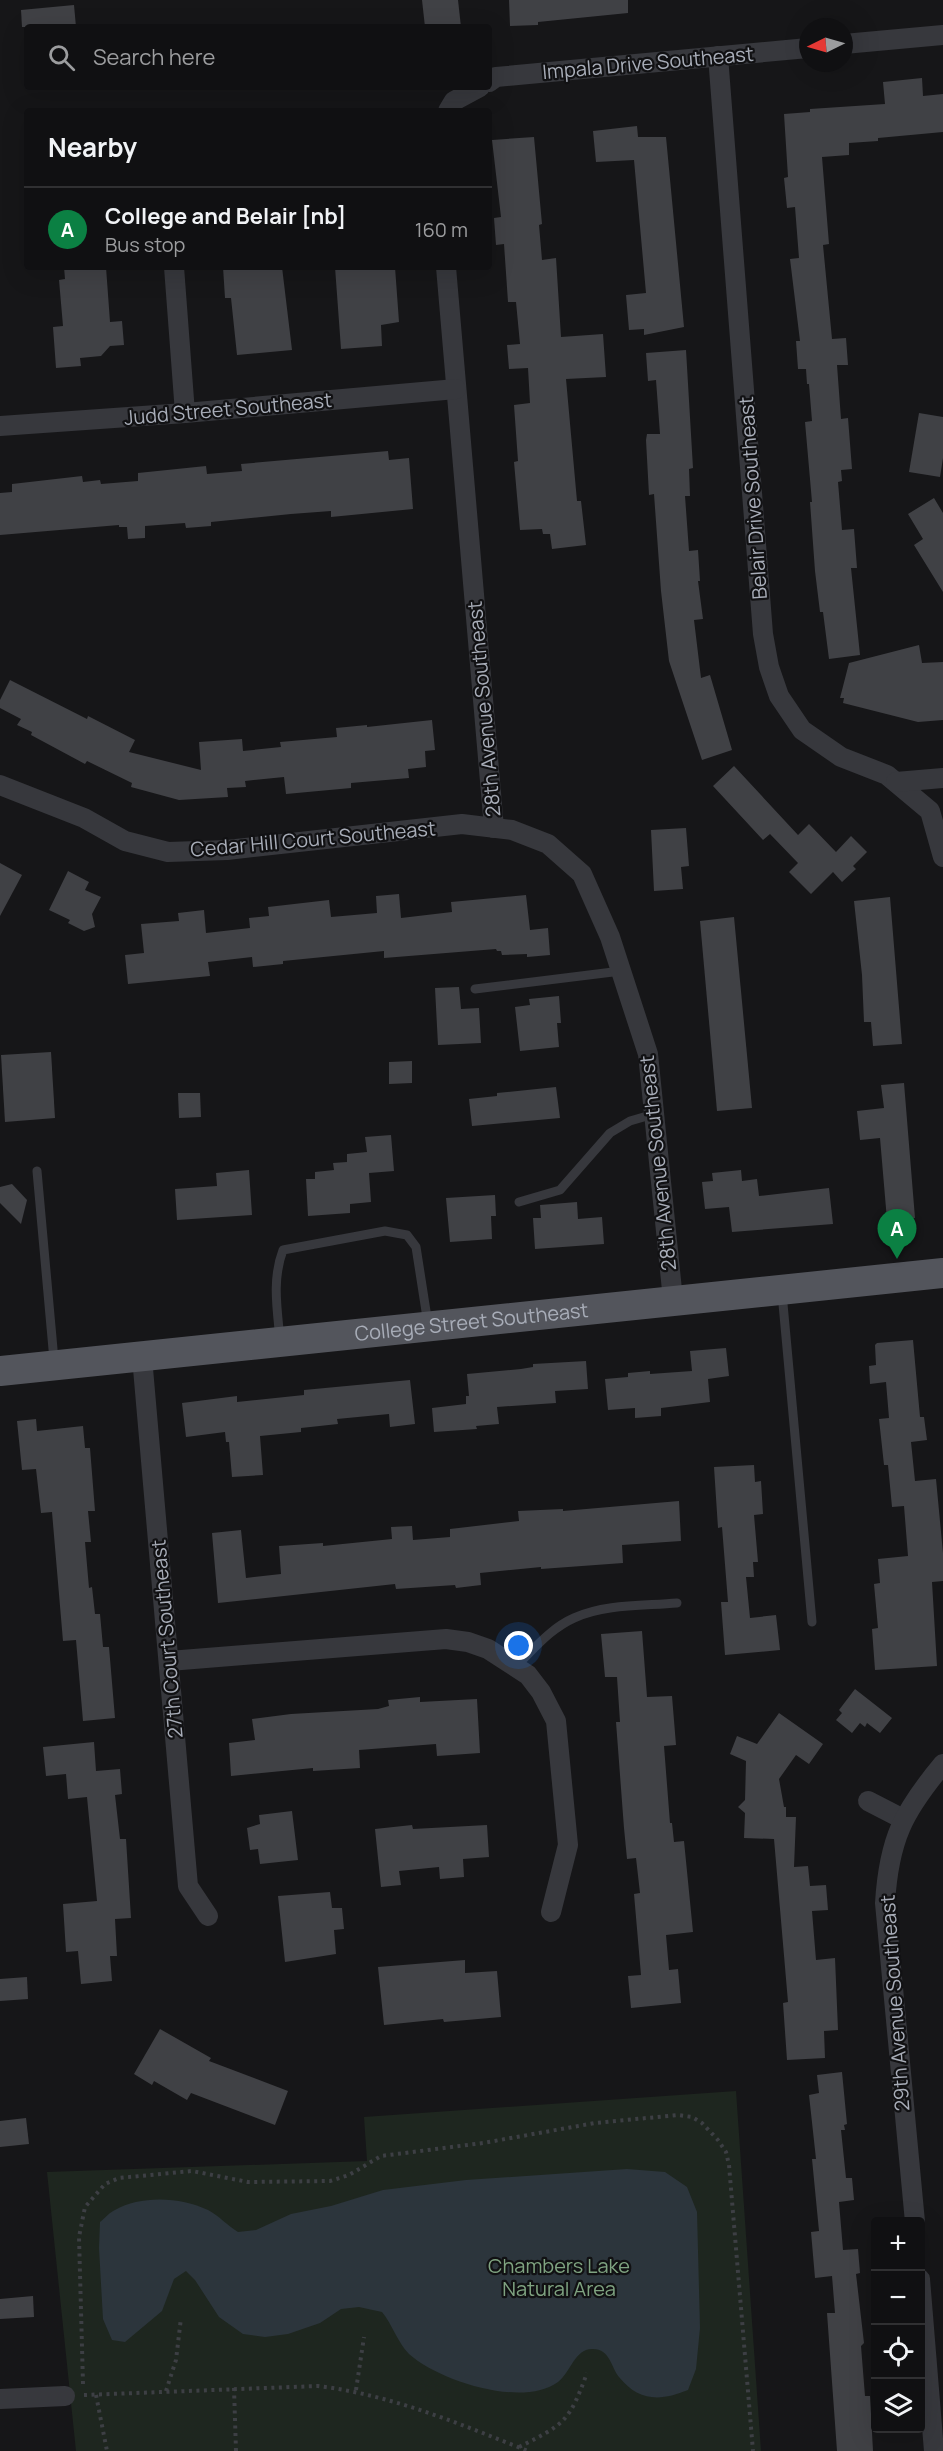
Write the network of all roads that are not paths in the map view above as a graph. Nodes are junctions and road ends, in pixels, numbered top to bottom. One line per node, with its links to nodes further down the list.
1 (943, 35): 2 (street)
2 (853, 43)
3 (799, 49): 4 (street, Impala Drive Southeast)
4 (718, 56): 5 (street, Impala Drive Southeast); 14 (street, Belair Drive Southeast)
5 (492, 80)
6 (475, 90): 7 (street)
7 (451, 106)
8 (174, 270): 11 (street)
9 (446, 270): 10 (street, 28th Avenue Southeast)
10 (456, 389): 11 (street, Judd Street Southeast); 16 (street, 28th Avenue Southeast)
11 (185, 413): 12 (street, Judd Street Southeast)
12 (0, 426)
13 (943, 778): 14 (street)
14 (896, 782): 17 (street, Belair Drive Southeast)
15 (0, 786): 16 (street, Cedar Hill Court Southeast)
16 (494, 828): 18 (street, 28th Avenue Southeast)
17 (943, 857)
18 (621, 971): 19 (lane); 20 (street, 28th Avenue Southeast)
19 (475, 989)
20 (654, 1114): 22 (lane); 25 (street, 28th Avenue Southeast)
21 (37, 1171): 29 (lane)
22 (519, 1202)
23 (943, 1273): 24 (main road, College Street Southeast)
24 (782, 1290): 25 (main road, College Street Southeast); 32 (lane)
25 (673, 1300): 26 (main road, College Street Southeast)
26 (428, 1326): 27 (main road, College Street Southeast); 27 (lane)
27 (281, 1342): 28 (main road, College Street Southeast)
28 (142, 1357): 29 (main road, College Street Southeast); 33 (street, 27th Court Southeast)
29 (54, 1366): 30 (main road, College Street Southeast)
30 (0, 1371)
31 (676, 1603): 34 (lane)
32 (812, 1622)
33 (169, 1661): 34 (street); 39 (street, 27th Court Southeast)
34 (516, 1666): 38 (street)
35 (943, 1764): 37 (street, 29th Avenue Southeast)
36 (868, 1801): 37 (street)
37 (903, 1819): 40 (street, 29th Avenue Southeast)
38 (551, 1912)
39 (208, 1916)
40 (915, 2217)
41 (924, 2325): 44 (street)
42 (74, 2395): 43 (street)
43 (0, 2399)
44 (934, 2451)

